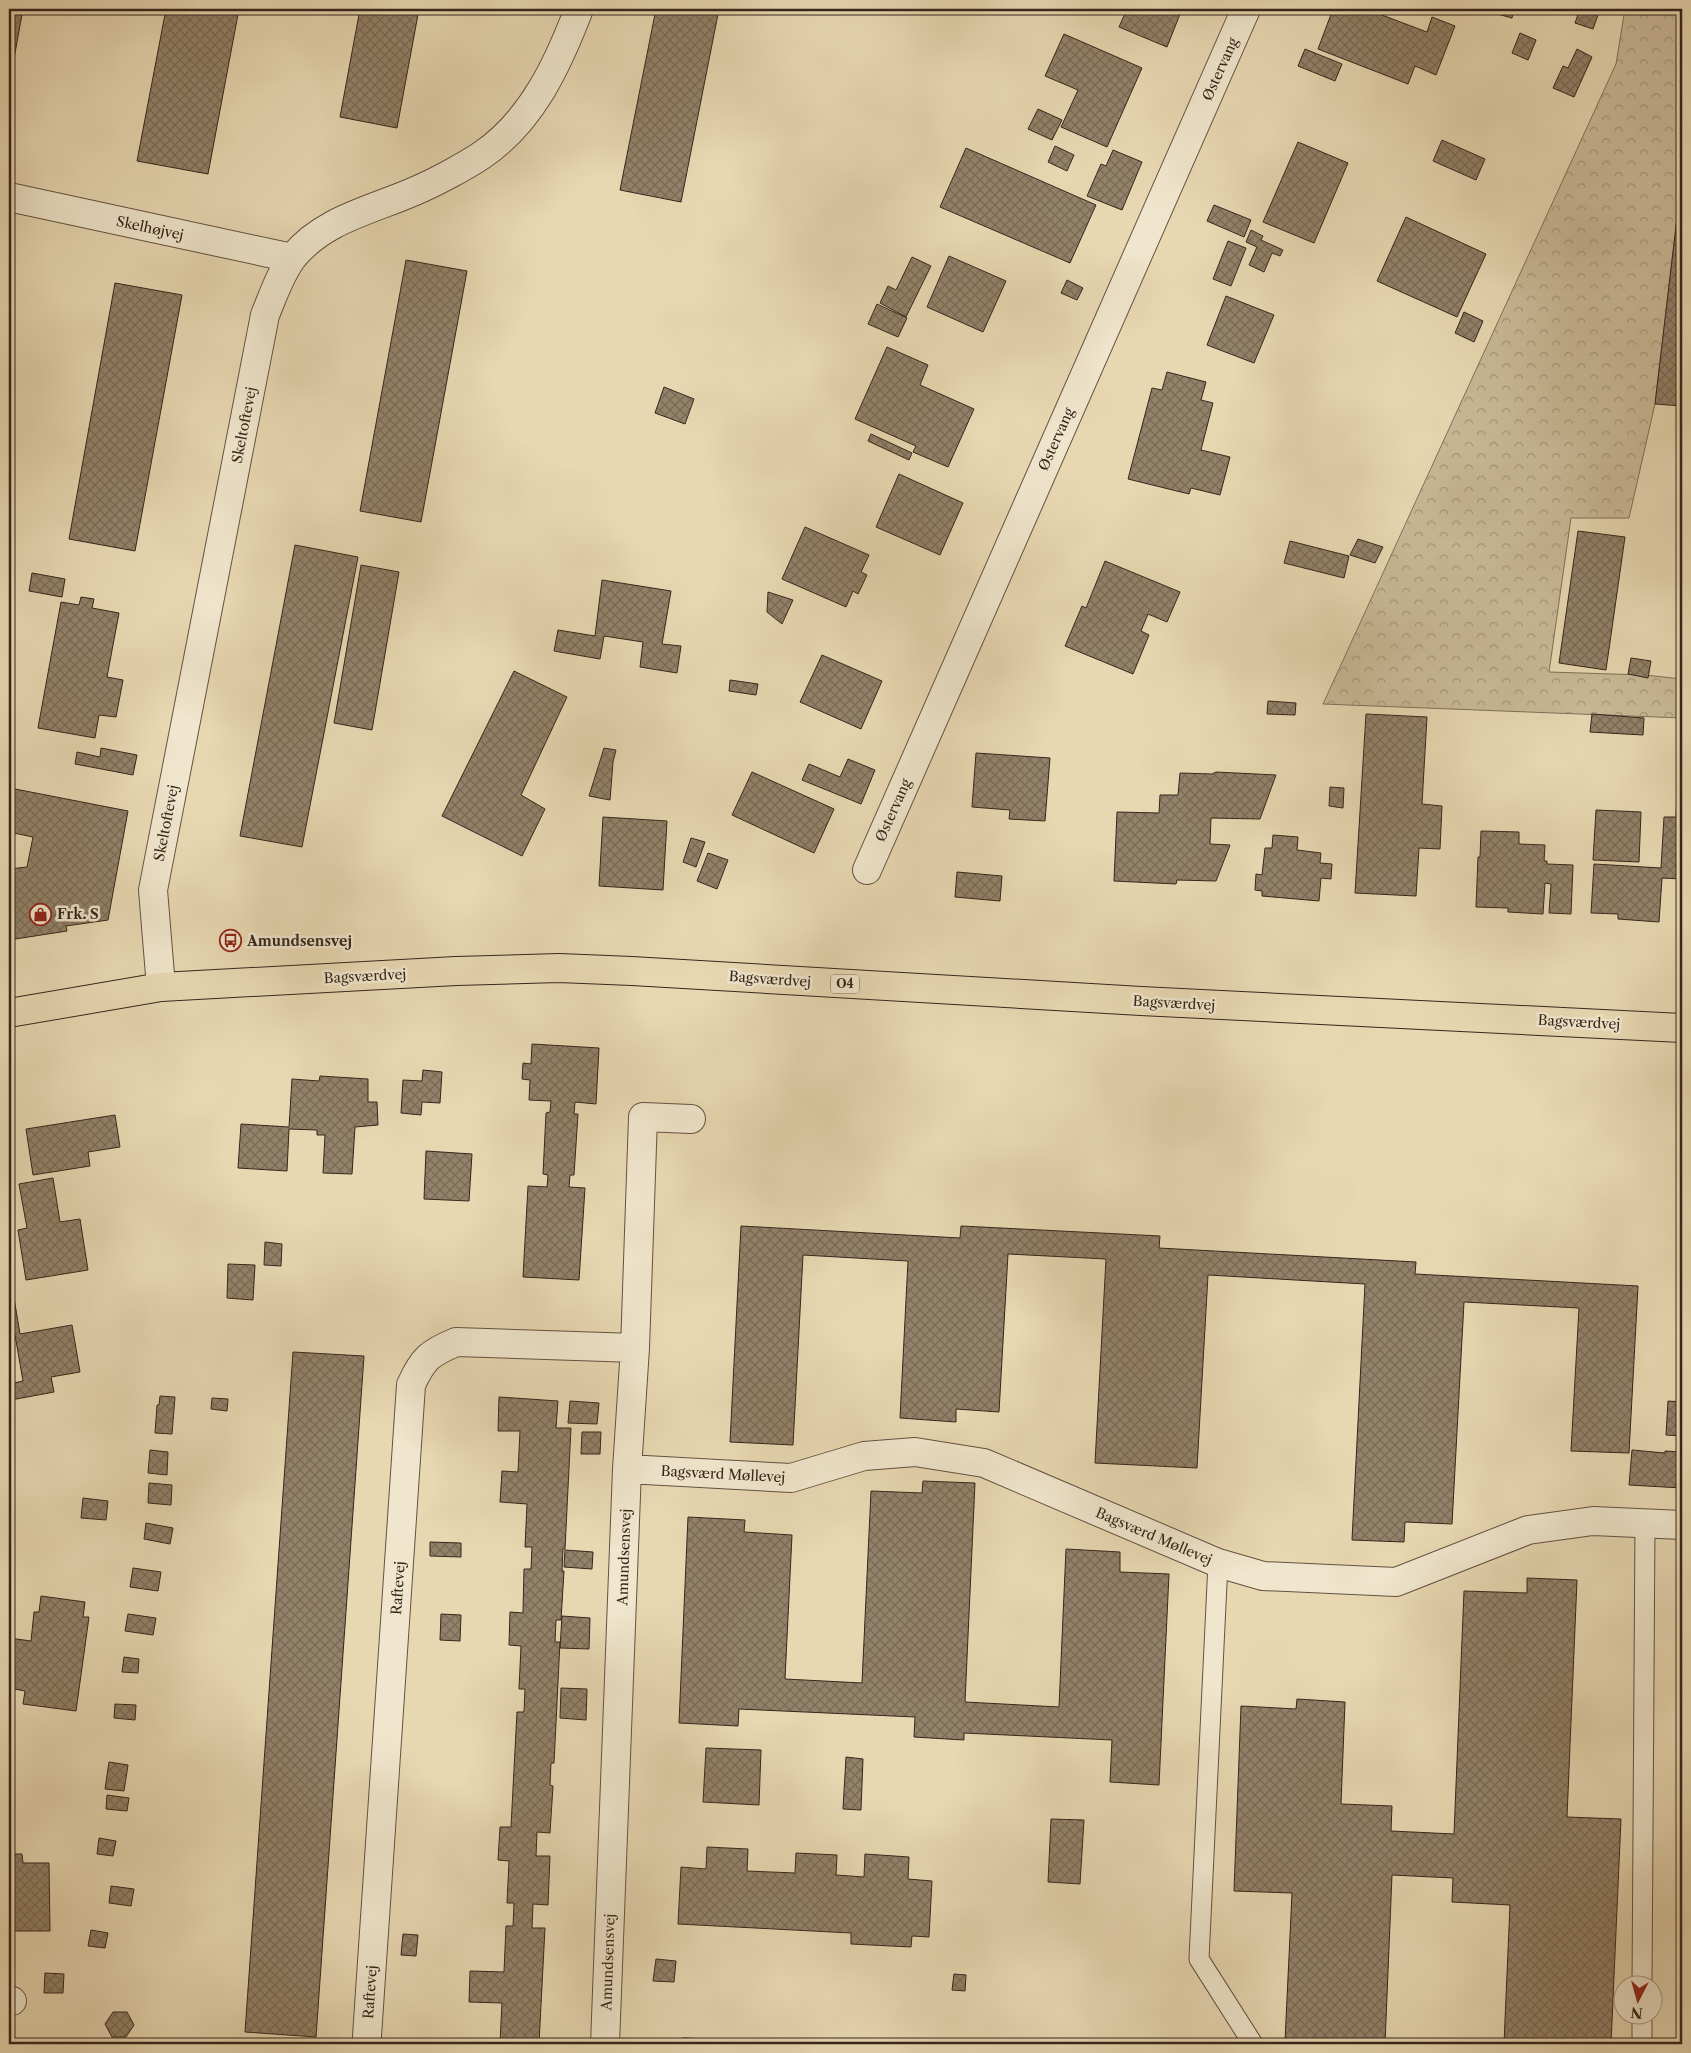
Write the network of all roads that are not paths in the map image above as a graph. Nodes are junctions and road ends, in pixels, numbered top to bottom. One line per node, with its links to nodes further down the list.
1 (579, 9): 4 (street, Skeltoftevej)
2 (1246, 9): 5 (street, Østervang)
3 (9, 197): 4 (street, Skelhøjvej)
4 (292, 258): 6 (street, Skeltoftevej)
5 (867, 870)
6 (161, 987): 7 (main road, Bagsværdvej / O4); 8 (main road, Bagsværdvej / O4)
7 (9, 1013)
8 (1682, 1028)
9 (691, 1119): 10 (street, Amundsensvej)
10 (635, 1348): 11 (street, Amundsensvej); 17 (street, Raftevej)
11 (627, 1469): 14 (street, Bagsværd Møllevej); 18 (street, Amundsensvej)
12 (1645, 1523): 13 (street, Bagsværd Møllevej); 14 (street, Bagsværd Møllevej); 15 (lane)
13 (1682, 1525)
14 (1218, 1563): 19 (lane)
15 (1642, 1976)
16 (1642, 2026): 20 (lane)
17 (368, 2036)
18 (605, 2044)
19 (1252, 2044)
20 (1642, 2044)

